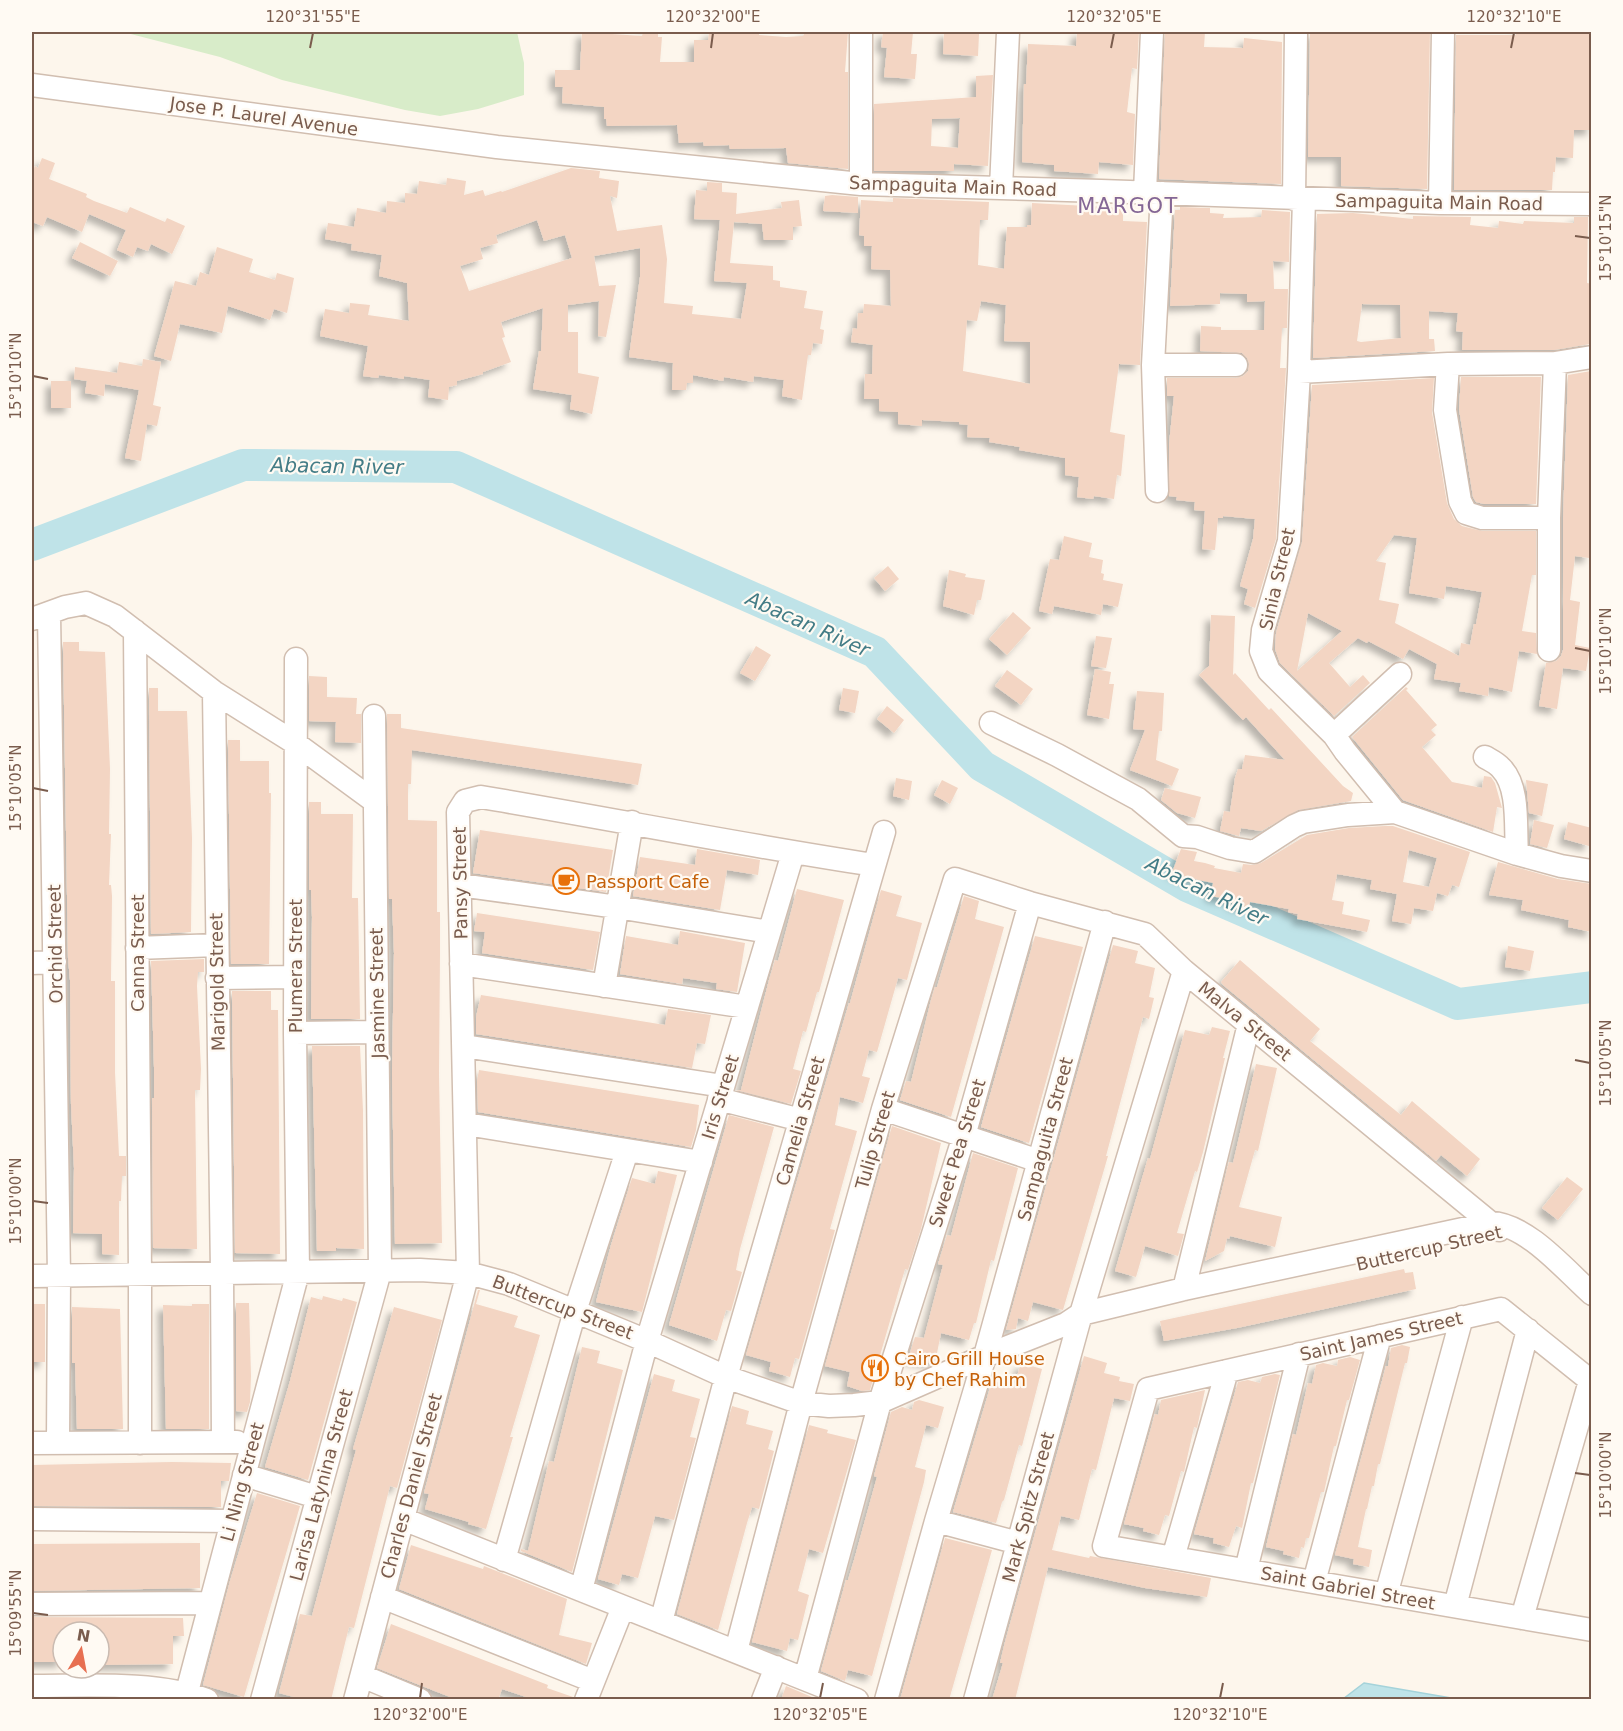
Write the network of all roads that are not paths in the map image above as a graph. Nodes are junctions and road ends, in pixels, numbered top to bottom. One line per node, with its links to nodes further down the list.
1 (861, 32): 8 (street)
2 (1008, 32): 9 (street)
3 (1152, 32): 10 (street)
4 (1296, 32): 11 (street, Sinia Street)
5 (1443, 32): 12 (street)
6 (32, 85): 7 (street, Jose P. Laurel Avenue)
7 (497, 147): 8 (street, Sampaguita Main Road)
8 (861, 184): 9 (street, Sampaguita Main Road)
9 (1001, 188): 10 (street, Sampaguita Main Road)
10 (1153, 193): 11 (street, Sampaguita Main Road); 17 (street)
11 (1299, 199): 12 (street, Sampaguita Main Road); 19 (street, Sinia Street)
12 (1440, 203): 13 (street, Sampaguita Main Road)
13 (1592, 204)
14 (1592, 357): 15 (street)
15 (1555, 363): 16 (street); 21 (street)
16 (1448, 364): 19 (street); 21 (street)
17 (1154, 365): 18 (street); 20 (street)
18 (1236, 365)
19 (1299, 372): 30 (street, Sinia Street)
20 (1157, 491)
21 (1549, 518): 24 (street)
22 (40, 616): 23 (street); 49 (street, Orchid Street)
23 (135, 631): 27 (street); 48 (street, Canna Street)
24 (1549, 651)
25 (296, 660): 31 (street, Plumera Street)
26 (1400, 674): 30 (street)
27 (214, 692): 31 (street); 47 (street, Marigold Street)
28 (374, 716): 33 (street, Jasmine Street)
29 (991, 723): 34 (street)
30 (1334, 735): 34 (street, Sinia Street)
31 (295, 743): 33 (street); 53 (street, Plumera Street)
32 (1485, 757): 38 (street)
33 (374, 801): 58 (street, Jasmine Street)
34 (1395, 812): 38 (street)
35 (632, 822): 37 (street, Pansy Street); 42 (street, Pansy Street); 44 (street)
36 (884, 832): 39 (street, Camelia Street)
37 (793, 853): 39 (street, Pansy Street); 46 (street, Iris Street)
38 (1517, 854): 40 (street)
39 (874, 865): 63 (street, Camelia Street)
40 (1592, 871)
41 (955, 879): 43 (street, Malva Street); 62 (street, Tulip Street)
42 (460, 885): 44 (street); 51 (street, Pansy Street)
43 (1029, 903): 45 (street, Malva Street); 65 (street, Sweet Pea Street)
44 (617, 907): 46 (street); 55 (street)
45 (1105, 922): 52 (street, Malva Street); 67 (street, Sampaguita Street)
46 (770, 932): 56 (street, Iris Street)
47 (217, 945): 48 (street); 54 (street, Marigold Street)
48 (137, 948): 74 (street, Canna Street)
49 (55, 962): 50 (street); 76 (street, Orchid Street)
50 (32, 963)
51 (461, 964): 55 (street); 60 (street, Pansy Street)
52 (1184, 971): 57 (street, Malva Street); 81 (street, Mark Spitz Street)
53 (296, 977): 54 (street); 59 (street, Plumera Street)
54 (217, 978): 72 (street, Marigold Street)
55 (604, 986): 56 (street)
56 (747, 1007): 61 (street, Iris Street)
57 (1248, 1024): 69 (street, Malva Street); 77 (street)
58 (377, 1032): 59 (street); 70 (street, Jasmine Street)
59 (295, 1033): 71 (street, Plumera Street)
60 (464, 1046): 61 (street); 64 (street, Pansy Street)
61 (721, 1093): 63 (street); 68 (street, Iris Street)
62 (883, 1109): 65 (street); 91 (street, Tulip Street)
63 (801, 1120): 88 (street, Camelia Street)
64 (466, 1124): 66 (street); 73 (street, Pansy Street)
65 (964, 1136): 67 (street); 90 (street, Sweet Pea Street)
66 (627, 1151): 68 (street); 79 (street)
67 (1039, 1161): 86 (street, Sampaguita Street)
68 (701, 1162): 84 (street, Iris Street)
69 (1502, 1227): 77 (street, Buttercup Street); 78 (street, Malva Street); 81 (street, Buttercup Street)
70 (380, 1270): 71 (street, Buttercup Street); 73 (street, Buttercup Street); 98 (street, Larisa Latynina Street)
71 (298, 1272): 72 (street, Buttercup Street); 93 (street, Li Ning Street)
72 (222, 1273): 74 (street, Buttercup Street); 92 (street, Marigold Street)
73 (468, 1273): 79 (street, Buttercup Street); 100 (street, Charles Daniel Street)
74 (140, 1275): 76 (street, Buttercup Street); 96 (street, Canna Street)
75 (32, 1276): 76 (street, Buttercup Street)
76 (59, 1276): 95 (street, Orchid Street)
77 (1184, 1289): 81 (street, Buttercup Street)
78 (1592, 1294)
79 (575, 1311): 84 (street, Buttercup Street); 106 (street)
80 (1462, 1317): 82 (street, Saint James Street); 83 (street, Saint James Street); 110 (street)
81 (1075, 1321): 86 (street, Buttercup Street); 103 (street, Mark Spitz Street)
82 (1528, 1330): 89 (street, Saint James Street); 114 (street)
83 (1380, 1336): 85 (street, Saint James Street); 108 (street)
84 (647, 1341): 88 (street, Buttercup Street); 109 (street, Iris Street)
85 (1299, 1354): 87 (street, Saint James Street); 107 (street)
86 (985, 1356): 90 (street, Buttercup Street); 102 (street, Sampaguita Street)
87 (1227, 1371): 104 (street, Saint James Street); 105 (street)
88 (726, 1377): 91 (street, Buttercup Street); 117 (street, Camelia Street)
89 (1591, 1382): 116 (street)
90 (880, 1402): 91 (street, Buttercup Street); 122 (street, Sweet Pea Street)
91 (801, 1403): 119 (street, Tulip Street)
92 (223, 1442): 93 (street); 96 (street)
93 (253, 1442): 97 (street, Li Ning Street)
94 (32, 1443): 95 (street)
95 (58, 1443): 96 (street)
96 (140, 1443)
97 (244, 1475): 98 (street); 101 (street, Li Ning Street)
98 (317, 1497): 126 (street, Larisa Latynina Street)
99 (32, 1519): 101 (street)
100 (403, 1520): 106 (street); 111 (street, Charles Daniel Street)
101 (232, 1521): 112 (street, Li Ning Street)
102 (936, 1521): 103 (street); 131 (street, Sampaguita Street)
103 (1018, 1543): 132 (street, Mark Spitz Street)
104 (1104, 1546): 105 (street, Saint Gabriel Street)
105 (1173, 1558): 107 (street, Saint Gabriel Street)
106 (504, 1560): 109 (street)
107 (1246, 1570): 108 (street, Saint Gabriel Street)
108 (1314, 1582): 110 (street, Saint Gabriel Street)
109 (581, 1590): 115 (street)
110 (1386, 1594): 114 (street, Saint Gabriel Street)
111 (382, 1597): 121 (street, Charles Daniel Street); 124 (street)
112 (210, 1603): 113 (street); 125 (street, Li Ning Street)
113 (32, 1604)
114 (1455, 1606): 116 (street, Saint Gabriel Street)
115 (623, 1607): 117 (street); 124 (street)
116 (1522, 1618): 118 (street, Saint Gabriel Street)
117 (661, 1622): 119 (street)
118 (1592, 1630)
119 (735, 1651): 120 (street)
120 (776, 1667): 122 (street); 129 (street)
121 (362, 1676): 127 (street, Charles Daniel Street); 128 (street)
122 (805, 1679): 130 (street)
123 (32, 1686): 125 (street)
124 (590, 1690)
125 (197, 1696)
126 (262, 1700)
127 (355, 1700)
128 (420, 1700)
129 (763, 1700)
130 (857, 1700)
131 (886, 1700)
132 (975, 1700)

